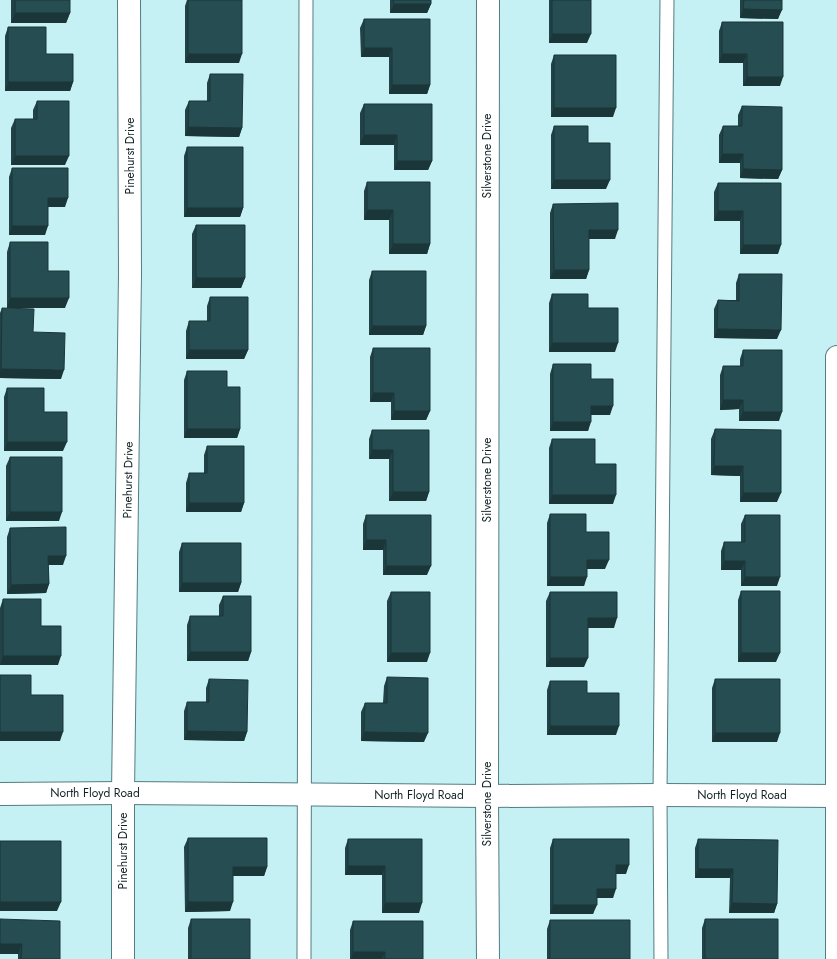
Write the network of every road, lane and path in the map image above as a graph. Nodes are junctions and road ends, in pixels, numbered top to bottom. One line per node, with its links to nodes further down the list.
1 (129, 0): 6 (street, Pinehurst Drive)
2 (306, 0): 8 (lane)
3 (488, 0): 10 (street, Silverstone Drive)
4 (667, 0): 9 (lane)
5 (837, 357): 11 (street)
6 (123, 793): 7 (street, North Floyd Road); 8 (street, North Floyd Road); 12 (street, Pinehurst Drive)
7 (0, 794)
8 (303, 794): 10 (street, North Floyd Road); 13 (lane)
9 (660, 795): 10 (street, North Floyd Road); 11 (street, North Floyd Road); 15 (lane)
10 (487, 796): 14 (street, Silverstone Drive)
11 (837, 796): 16 (street)
12 (123, 959)
13 (304, 959)
14 (488, 959)
15 (661, 959)
16 (837, 959)

